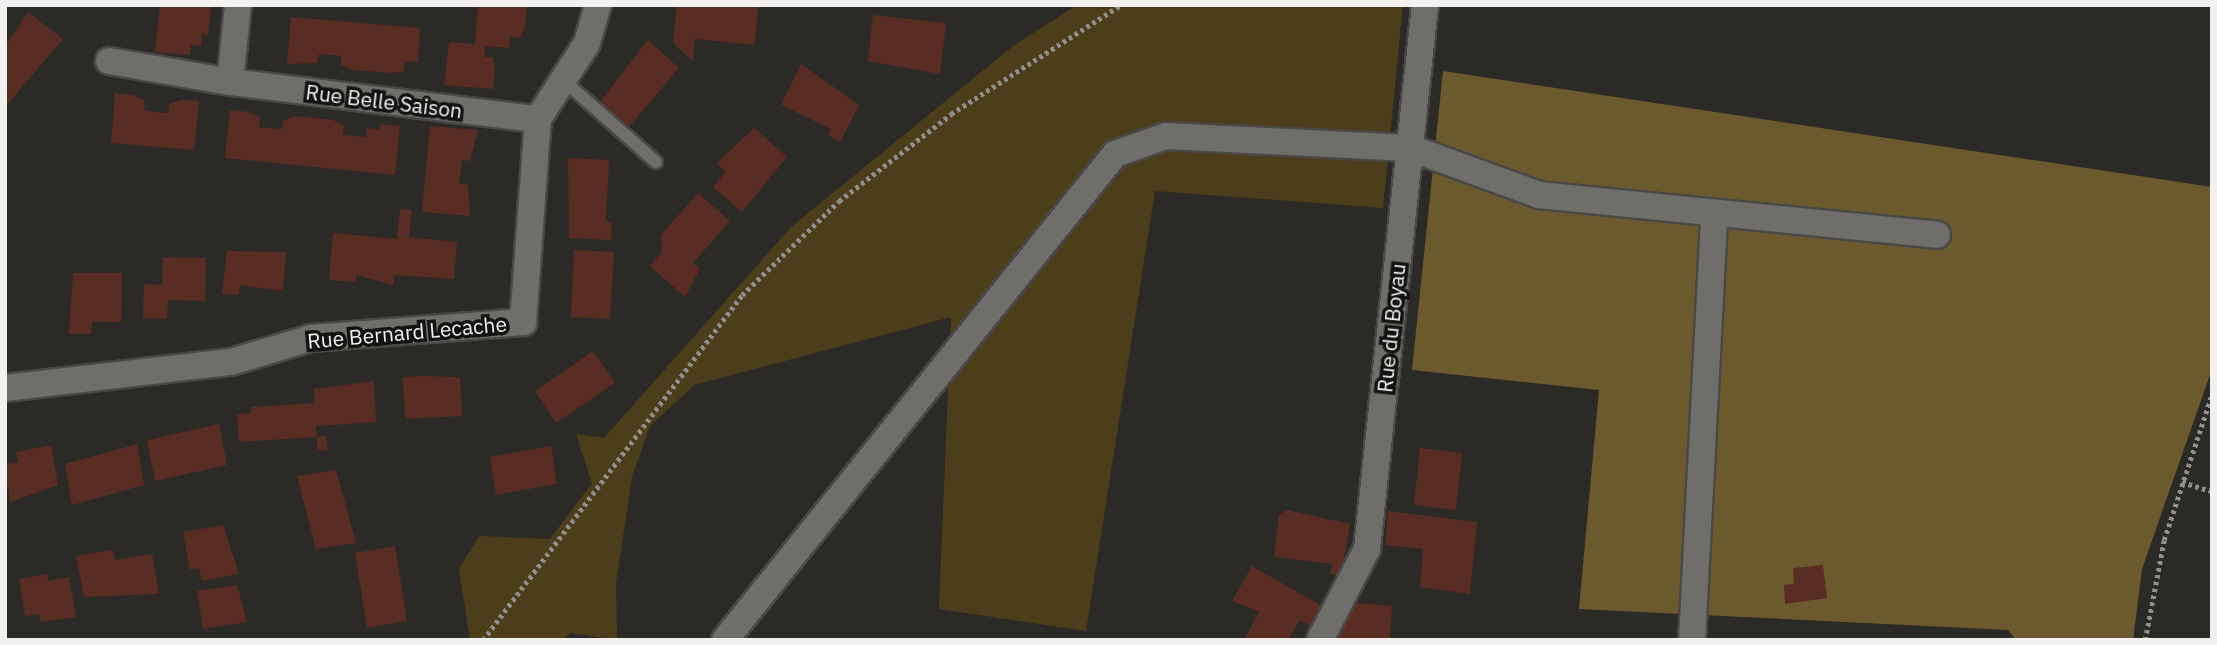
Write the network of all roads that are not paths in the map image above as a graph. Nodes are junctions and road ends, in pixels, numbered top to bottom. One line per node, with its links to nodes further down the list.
1 (238, 5): 6 (street)
2 (598, 5): 5 (street, Rue Bernard Lecache)
3 (1425, 5): 8 (street, Rue du Boyau)
4 (109, 61): 6 (street, Rue Belle Saison)
5 (563, 80): 7 (street, Rue Bernard Lecache); 9 (lane)
6 (230, 82): 7 (street, Rue Belle Saison)
7 (538, 119): 12 (street, Rue Bernard Lecache)
8 (1410, 148): 10 (street); 13 (street); 14 (street, Rue du Boyau)
9 (656, 162)
10 (1714, 215): 11 (street); 15 (street)
11 (1937, 234)
12 (5, 388)
13 (725, 640)
14 (1320, 640)
15 (1692, 640)

